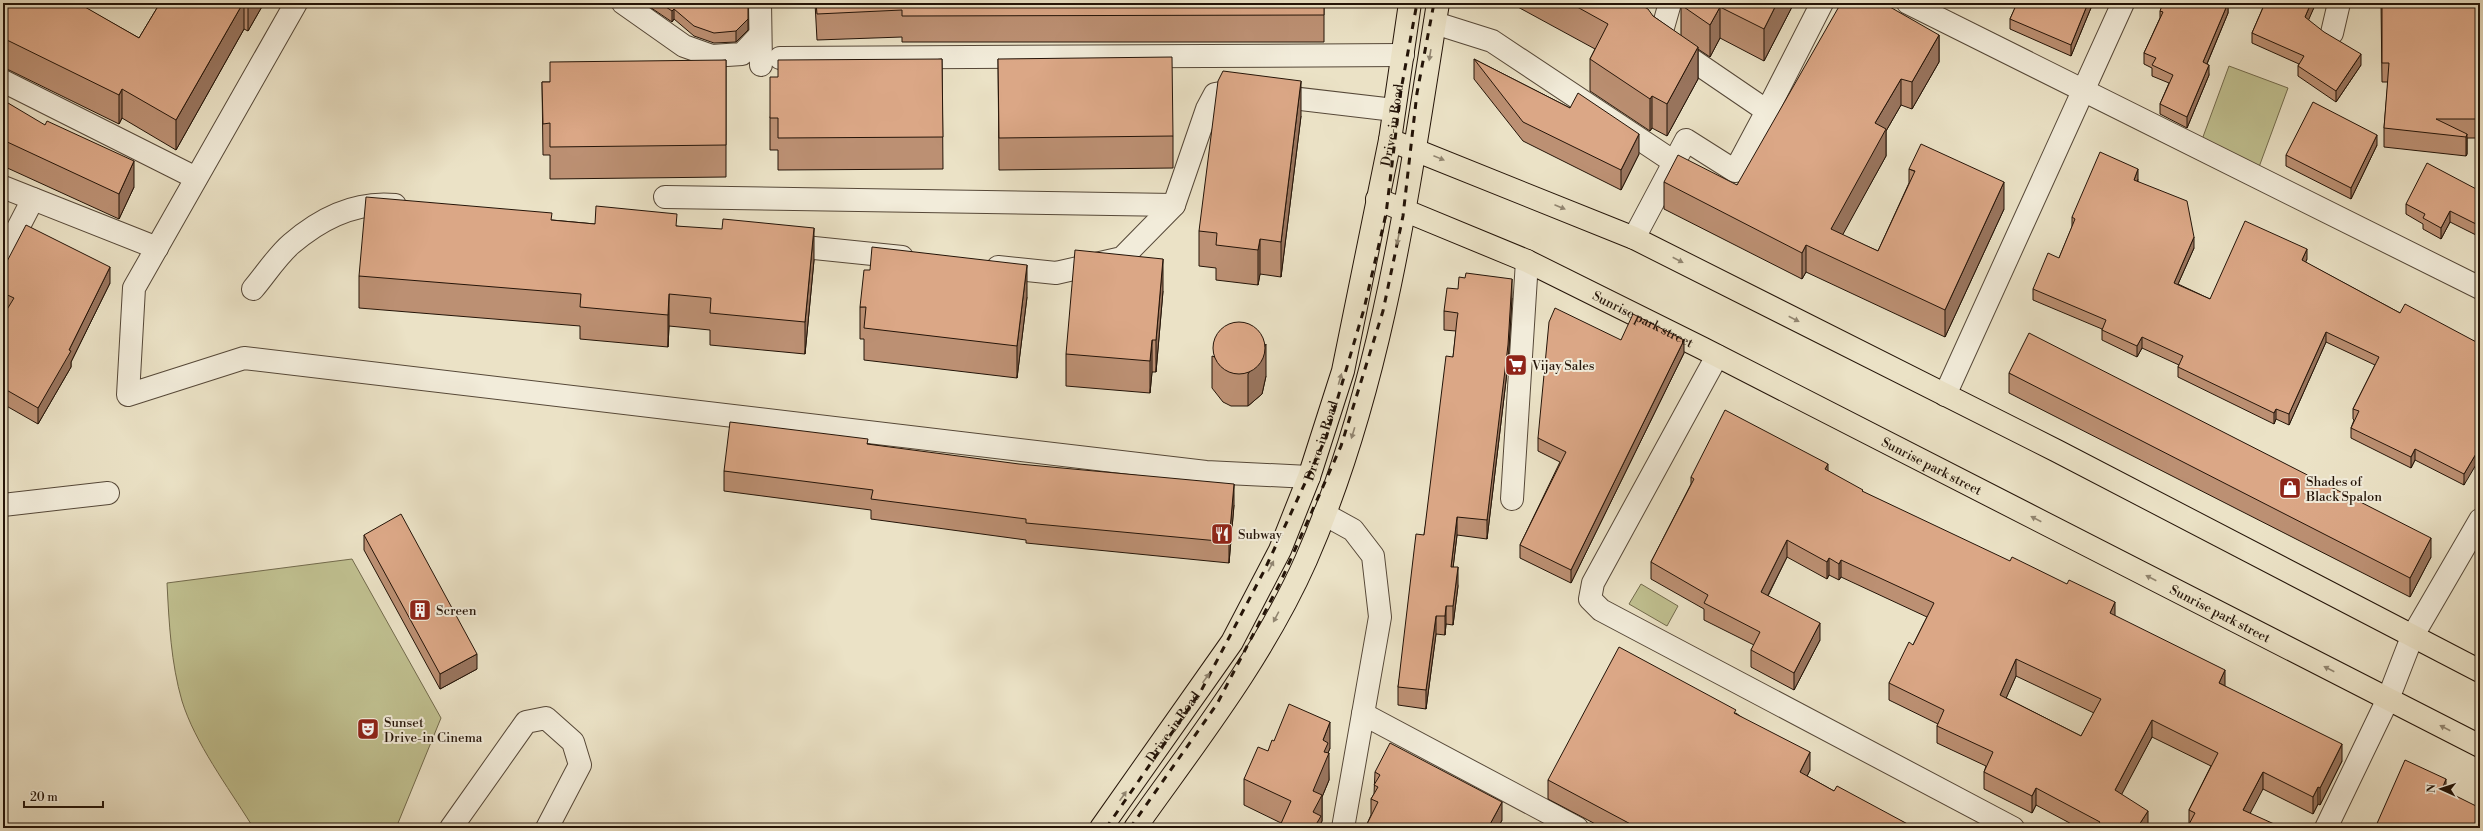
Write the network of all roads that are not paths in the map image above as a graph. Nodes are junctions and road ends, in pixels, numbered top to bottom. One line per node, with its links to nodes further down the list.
1 (296, 3): 21 (street)
2 (623, 3): 12 (street)
3 (760, 3): 12 (street)
4 (1410, 3): 13 (main road, Drive-in Road)
5 (1670, 3): 17 (street)
6 (1822, 3): 17 (street)
7 (1908, 3): 15 (street)
8 (2123, 3): 15 (street)
9 (2339, 3): 11 (street)
10 (1436, 13): 19 (main road, Drive-in Road, one-way to 19); 20 (street)
11 (2332, 33)
12 (760, 36): 13 (street)
13 (1402, 55): 16 (main road, Drive-in Road)
14 (3, 81): 21 (street)
15 (2083, 90): 36 (street); 39 (street)
16 (1394, 110): 18 (main road, Drive-in Road); 26 (street)
17 (1767, 111): 20 (street)
18 (1390, 140): 19 (main road); 25 (main road, Drive-in Road)
19 (1416, 149): 28 (main road, Drive-in Road); 29 (main road, one-way to 29)
20 (1674, 162): 29 (street)
21 (196, 178): 31 (street)
22 (3, 187): 24 (street)
23 (665, 197): 26 (street)
24 (33, 199): 31 (street); 32 (street)
25 (1377, 199): 28 (main road, Sunrise park street); 40 (main road, Drive-in Road, one-way to 25)
26 (1174, 205): 35 (street)
27 (413, 207): 37 (street)
28 (1404, 210): 34 (main road, Sunrise park street); 44 (main road, Drive-in Road, one-way to 44)
29 (1634, 238): 39 (main road, one-way to 39)
30 (765, 243): 33 (street)
31 (157, 248): 40 (street)
32 (3, 257)
33 (922, 259)
34 (1527, 261): 38 (main road, Sunrise park street); 42 (street)
35 (978, 265)
36 (2480, 288)
37 (253, 289)
38 (1718, 356): 48 (main road, Sunrise park street, one-way to 38); 57 (street)
39 (1945, 395): 46 (main road)
40 (1309, 478): 53 (main road, Drive-in Road, one-way to 40)
41 (108, 493): 43 (street)
42 (1512, 499)
43 (3, 505)
44 (1324, 514): 49 (street); 54 (main road, Drive-in Road, one-way to 54)
45 (2480, 520): 46 (street)
46 (2412, 637): 47 (main road); 48 (street)
47 (2480, 671)
48 (2388, 699): 50 (main road, Sunrise park street, one-way to 48); 58 (street)
49 (1363, 714): 55 (street); 56 (street)
50 (2480, 746)
51 (451, 828): 52 (street)
52 (547, 828)
53 (1101, 828)
54 (1135, 828)
55 (1343, 828)
56 (1577, 828)
57 (2013, 828)
58 (2326, 828)

